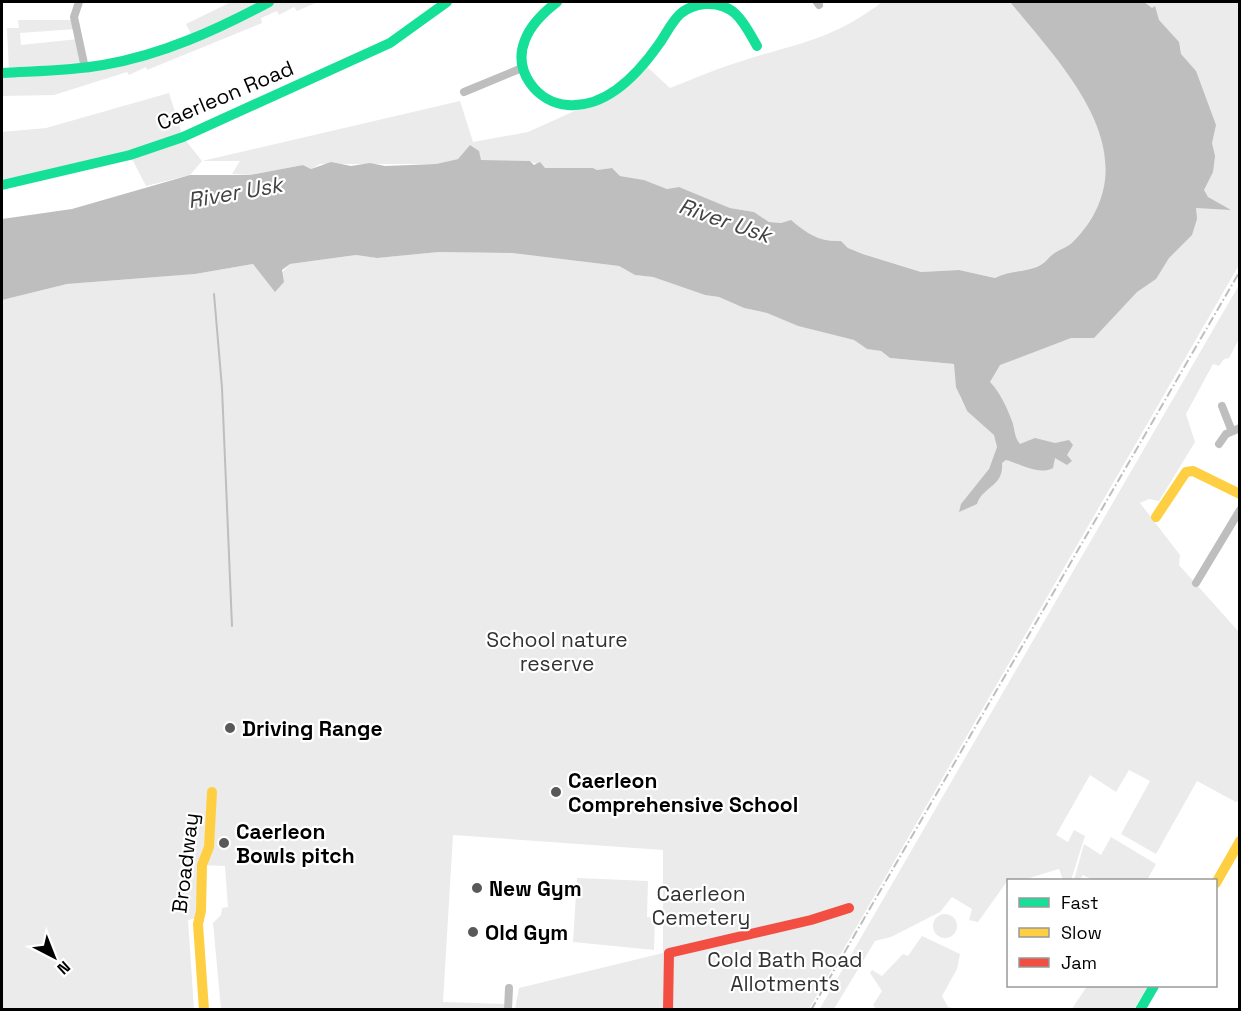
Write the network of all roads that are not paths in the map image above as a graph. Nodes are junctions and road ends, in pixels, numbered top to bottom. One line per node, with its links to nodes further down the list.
1 (79, 2): 7 (street)
2 (269, 2): 7 (street)
3 (447, 2): 11 (street, Caerleon Road)
4 (557, 2): 8 (street)
5 (731, 4): 6 (street); 8 (street)
6 (756, 46)
7 (85, 68): 9 (street)
8 (522, 68): 10 (street)
9 (2, 73)
10 (464, 92)
11 (2, 184)
12 (1222, 406): 13 (street)
13 (1235, 429): 14 (street)
14 (1219, 444)
15 (1239, 494): 17 (street)
16 (1239, 510): 18 (street)
17 (1156, 517)
18 (1196, 583)
19 (212, 792): 25 (street, Broadway)
20 (1239, 841): 21 (street)
21 (1217, 880)
22 (849, 908): 27 (street)
23 (1153, 987): 28 (street)
24 (509, 988): 26 (street)
25 (204, 1010)
26 (508, 1010)
27 (668, 1010)
28 (1140, 1010)

